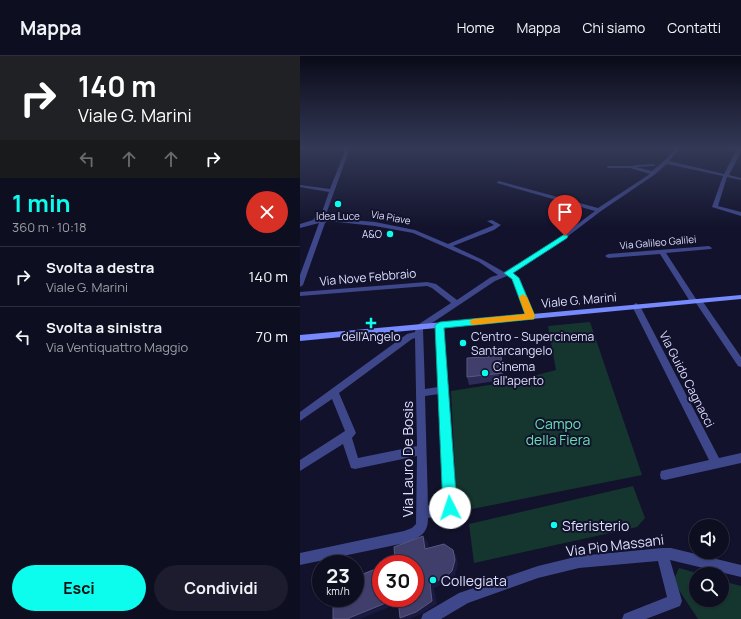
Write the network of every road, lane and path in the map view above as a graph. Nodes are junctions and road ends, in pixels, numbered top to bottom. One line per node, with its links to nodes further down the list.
1 (339, 174): 9 (street)
2 (651, 174): 10 (street)
3 (714, 174): 5 (street)
4 (727, 174): 5 (street)
5 (725, 177): 6 (street); 11 (street)
6 (741, 180)
7 (499, 182): 10 (street)
8 (300, 186): 9 (street)
9 (333, 191): 12 (street)
10 (599, 210): 19 (street)
11 (741, 214)
12 (322, 219): 14 (street); 15 (street, Via Piave); 20 (street)
13 (490, 221): 15 (street)
14 (300, 226)
15 (447, 247): 19 (street, Via Piave)
16 (709, 248): 17 (street, Via Galileo Galilei)
17 (662, 252): 18 (street, Via Galileo Galilei); 23 (street)
18 (608, 256)
19 (505, 274): 24 (street); 26 (street)
20 (300, 286)
21 (300, 294): 24 (street, Via Nove Febbraio)
22 (741, 297): 23 (main road, Viale G. Marini)
23 (696, 301): 25 (main road, Viale G. Marini); 30 (street)
24 (456, 303): 28 (street)
25 (636, 306): 26 (main road, Viale G. Marini); 38 (street, Via Guido Cagnacci)
26 (530, 316): 27 (main road, Viale G. Marini)
27 (440, 325): 28 (main road, Viale G. Marini); 31 (street)
28 (418, 331): 29 (main road, Viale G. Marini); 32 (street); 33 (street, Via Lauro De Bosis)
29 (300, 338)
30 (741, 364)
31 (443, 390): 33 (street); 41 (street)
32 (334, 392): 34 (street); 35 (street)
33 (421, 393): 36 (street, Via Lauro De Bosis)
34 (300, 417)
35 (346, 436): 36 (street); 39 (street)
36 (422, 450): 41 (street, Via Lauro De Bosis)
37 (741, 458): 38 (street)
38 (717, 464): 40 (street)
39 (300, 466)
40 (665, 475)
41 (423, 513): 43 (street, Via Lauro De Bosis)
42 (662, 554): 44 (street, Via Pio Massani); 45 (street, Via Pio Massani); 46 (street)
43 (300, 559)
44 (741, 571)
45 (428, 619)
46 (629, 619)

